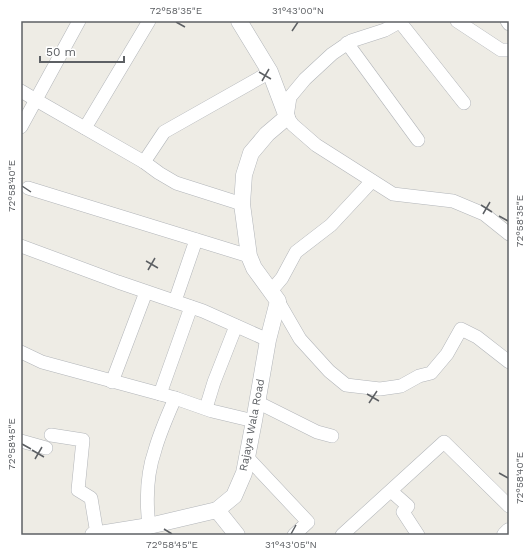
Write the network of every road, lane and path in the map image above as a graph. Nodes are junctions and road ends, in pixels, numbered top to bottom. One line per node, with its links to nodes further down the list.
1 (79, 21): 12 (street)
2 (150, 21): 16 (street)
3 (239, 21): 10 (street)
4 (400, 21): 8 (street); 13 (street)
5 (458, 21): 9 (street)
6 (507, 21): 7 (street)
7 (509, 24)
8 (347, 44): 14 (street); 17 (street)
9 (509, 50)
10 (270, 72): 14 (street); 18 (street)
11 (21, 91): 12 (street)
12 (36, 100): 15 (street); 16 (street)
13 (464, 103)
14 (287, 117): 19 (street); 21 (street)
15 (21, 128)
16 (85, 128): 18 (street)
17 (418, 140)
18 (144, 162): 21 (street)
19 (372, 181): 22 (street); 27 (street)
20 (28, 188): 23 (street)
21 (242, 204): 25 (street)
22 (509, 234)
23 (196, 240): 25 (street); 28 (street)
24 (21, 246): 26 (street)
25 (249, 256): 27 (street)
26 (146, 292): 28 (street); 34 (street)
27 (275, 296): 31 (street, Rajaya Wala Road); 33 (street)
28 (175, 301): 29 (street)
29 (191, 307): 30 (street); 35 (street)
30 (236, 326): 31 (street); 38 (street)
31 (268, 340): 37 (street, Rajaya Wala Road)
32 (21, 352): 34 (street)
33 (509, 362)
34 (112, 382): 35 (street)
35 (160, 394): 36 (street)
36 (175, 398): 38 (street); 48 (street)
37 (257, 402): 39 (street, Rajaya Wala Road); 41 (street)
38 (206, 408): 39 (street)
39 (254, 421): 44 (street, Rajaya Wala Road)
40 (52, 435): 50 (street)
41 (332, 436)
42 (21, 441): 43 (street)
43 (46, 448)
44 (247, 457): 47 (street, Rajaya Wala Road); 52 (street)
45 (391, 491): 46 (street); 53 (street); 54 (street)
46 (509, 506)
47 (217, 510): 48 (street, Rajaya Wala Road); 51 (street)
48 (149, 526): 50 (street, Rajaya Wala Road)
49 (509, 531): 55 (street)
50 (95, 535)
51 (237, 535)
52 (294, 535)
53 (342, 535)
54 (418, 535)
55 (505, 535)

